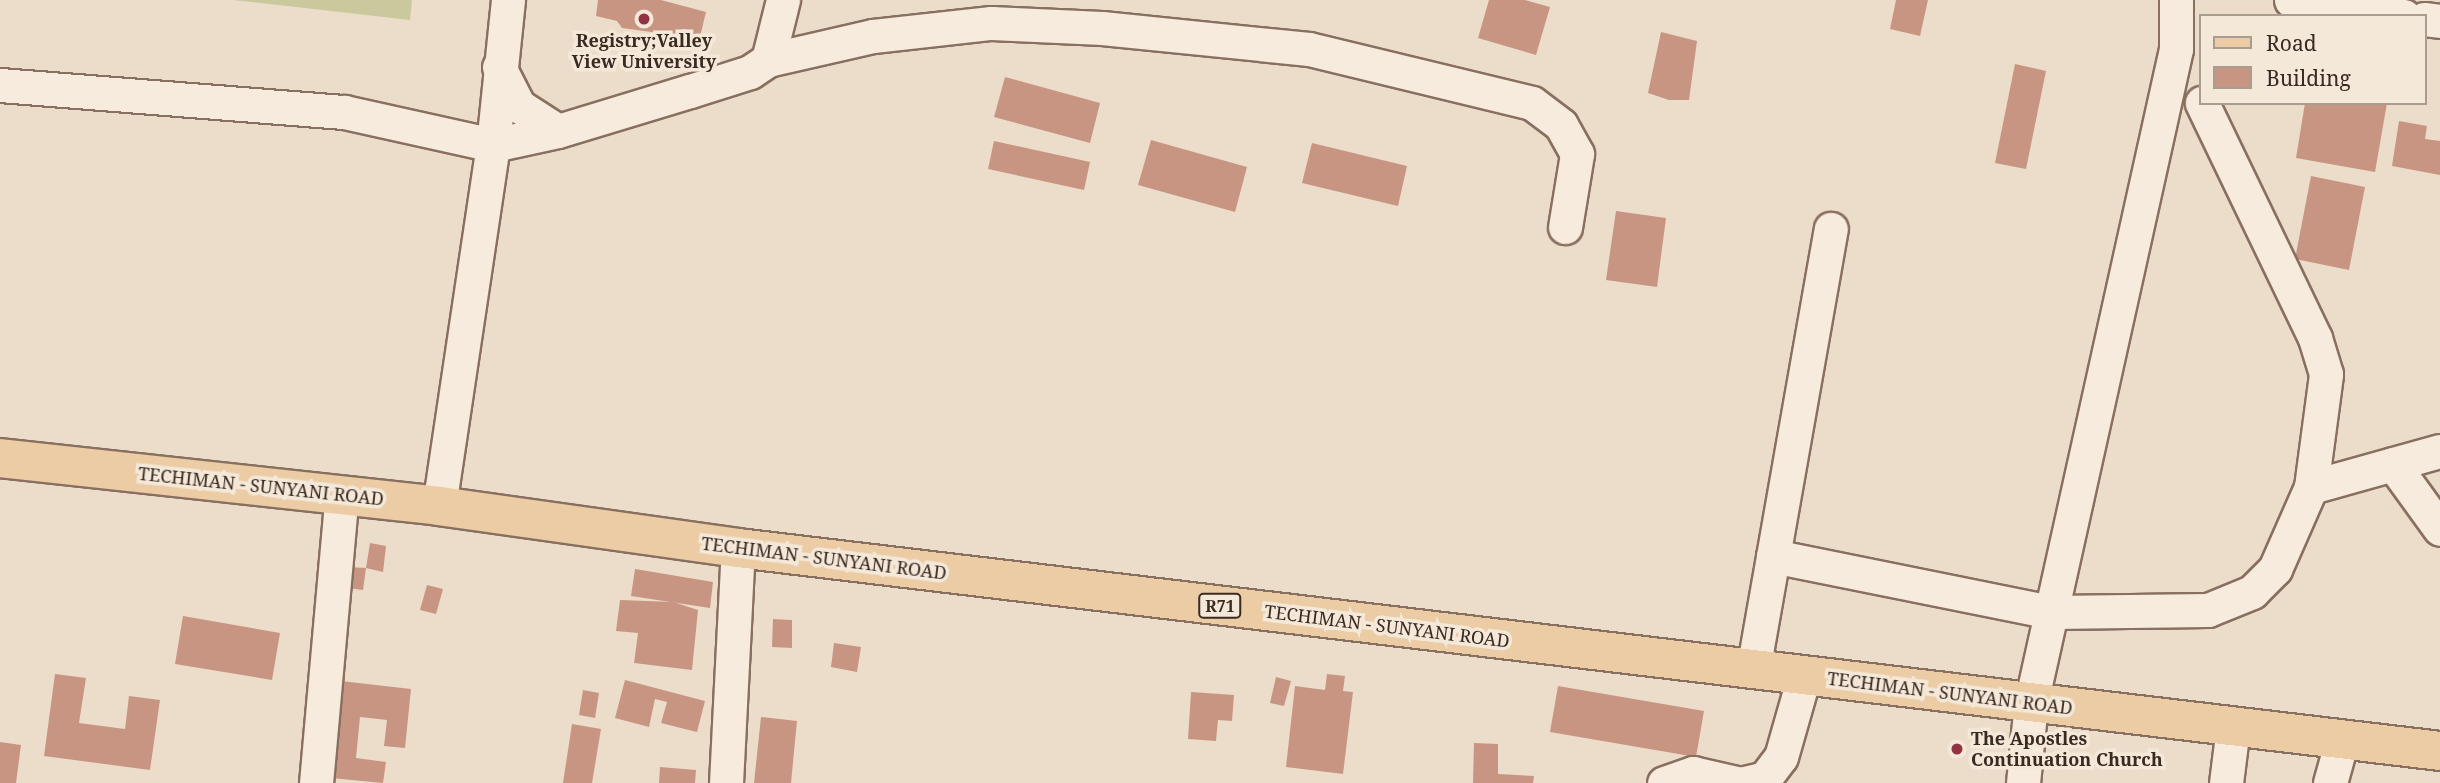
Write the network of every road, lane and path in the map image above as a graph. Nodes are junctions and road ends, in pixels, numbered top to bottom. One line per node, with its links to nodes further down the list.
1 (508, 0): 8 (street)
2 (783, 0): 7 (street)
3 (2176, 0): 6 (street)
4 (2291, 0): 5 (street)
5 (2390, 14)
6 (2176, 49): 10 (street); 25 (street)
7 (768, 60): 12 (street); 14 (street)
8 (499, 67): 12 (street); 13 (street)
9 (0, 85): 13 (street)
10 (2198, 95)
11 (2203, 105): 19 (street)
12 (558, 131): 13 (street)
13 (493, 145): 21 (street)
14 (1565, 227)
15 (1831, 229): 24 (street)
16 (2440, 451): 18 (street)
17 (0, 458): 20 (main road, TECHIMAN - SUNYANI ROAD / R71)
18 (2393, 464): 19 (street); 22 (street)
19 (2311, 487): 25 (street)
20 (342, 494): 21 (main road, TECHIMAN - SUNYANI ROAD / R71); 32 (street)
21 (439, 506): 23 (main road, TECHIMAN - SUNYANI ROAD / R71)
22 (2440, 529)
23 (738, 548): 26 (main road, TECHIMAN - SUNYANI ROAD / R71); 33 (street)
24 (1773, 556): 25 (street); 26 (street)
25 (2052, 612): 28 (street)
26 (1753, 670): 27 (main road, TECHIMAN - SUNYANI ROAD / R71)
27 (1804, 676): 28 (main road, TECHIMAN - SUNYANI ROAD / R71); 36 (street)
28 (2031, 703): 29 (main road, TECHIMAN - SUNYANI ROAD / R71); 37 (street)
29 (2233, 727): 30 (main road, TECHIMAN - SUNYANI ROAD / R71); 38 (street)
30 (2342, 740): 31 (main road, TECHIMAN - SUNYANI ROAD / R71); 39 (street)
31 (2440, 751)
32 (316, 783)
33 (726, 783)
34 (1664, 783): 35 (street)
35 (1737, 783)
36 (1744, 783)
37 (2023, 783)
38 (2226, 783)
39 (2330, 783)

